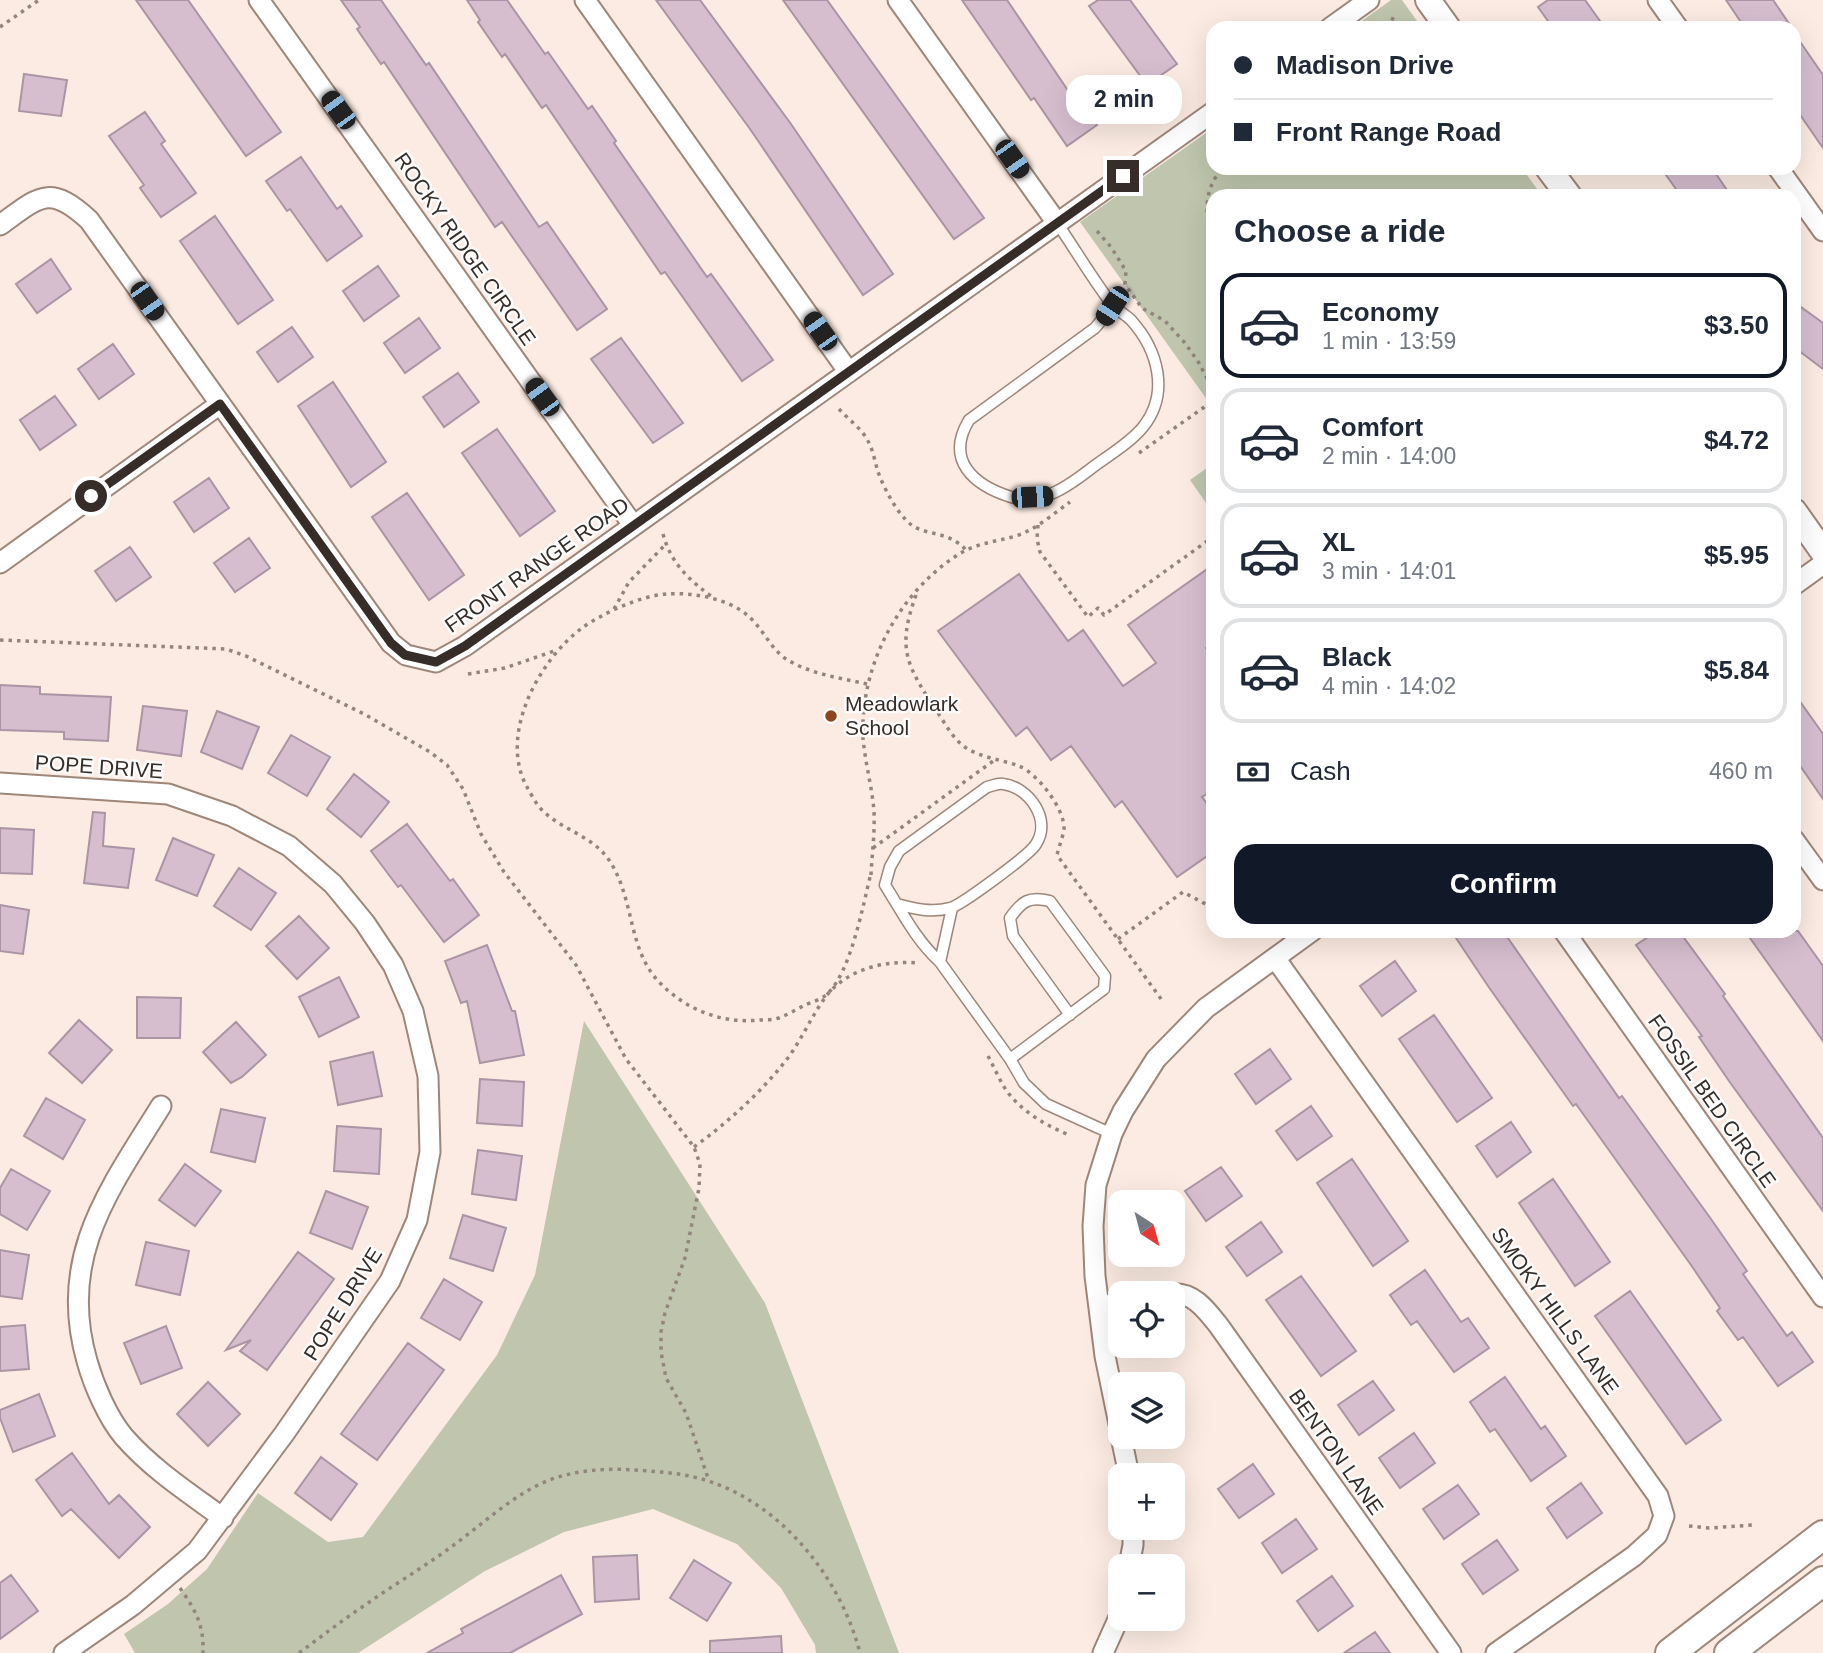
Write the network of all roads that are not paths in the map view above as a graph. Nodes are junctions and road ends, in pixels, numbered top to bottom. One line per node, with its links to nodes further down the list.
1 (259, 0): 19 (street, ROCKY RIDGE CIRCLE)
2 (585, 0): 16 (street)
3 (898, 0): 12 (street)
4 (1369, 0): 7 (street)
5 (1428, 0): 8 (street)
6 (1657, 0): 9 (street)
7 (1340, 21)
8 (1443, 21)
9 (1673, 21)
10 (1206, 117): 12 (street, FRONT RANGE ROAD)
11 (1801, 200): 14 (street)
12 (1057, 223): 15 (lane); 16 (street, FRONT RANGE ROAD)
13 (0, 225): 17 (street, FRONT RANGE ROAD)
14 (1823, 231)
15 (1112, 306): 15 (lane)
16 (848, 371): 19 (street, FRONT RANGE ROAD)
17 (220, 404): 19 (street, FRONT RANGE ROAD); 21 (street)
18 (1801, 521): 20 (street)
19 (633, 525)
20 (1823, 552)
21 (0, 563)
22 (1823, 564): 23 (street)
23 (1801, 580)
24 (0, 783): 42 (street, POPE DRIVE)
25 (1801, 850): 26 (street)
26 (1823, 880)
27 (897, 904): 28 (lane); 28 (lane); 32 (lane)
28 (952, 908): 32 (lane)
29 (1302, 938): 31 (street)
30 (1569, 938): 38 (street, FOSSIL BED CIRCLE)
31 (1275, 958): 36 (street); 49 (street, SMOKY HILLS LANE)
32 (940, 962): 34 (lane)
33 (1070, 1015): 33 (lane); 34 (lane)
34 (1010, 1059): 36 (lane)
35 (161, 1105): 42 (street)
36 (1112, 1134): 40 (street)
37 (1185, 1296): 48 (street, BENTON LANE)
38 (1823, 1297)
39 (1108, 1305): 40 (street)
40 (1099, 1307): 41 (street)
41 (1108, 1372)
42 (223, 1518): 46 (street, POPE DRIVE)
43 (1823, 1535): 50 (main road)
44 (1823, 1581): 51 (main road)
45 (1112, 1631): 47 (street)
46 (64, 1653)
47 (1102, 1653)
48 (1451, 1653)
49 (1496, 1653)
50 (1670, 1653)
51 (1728, 1653)

